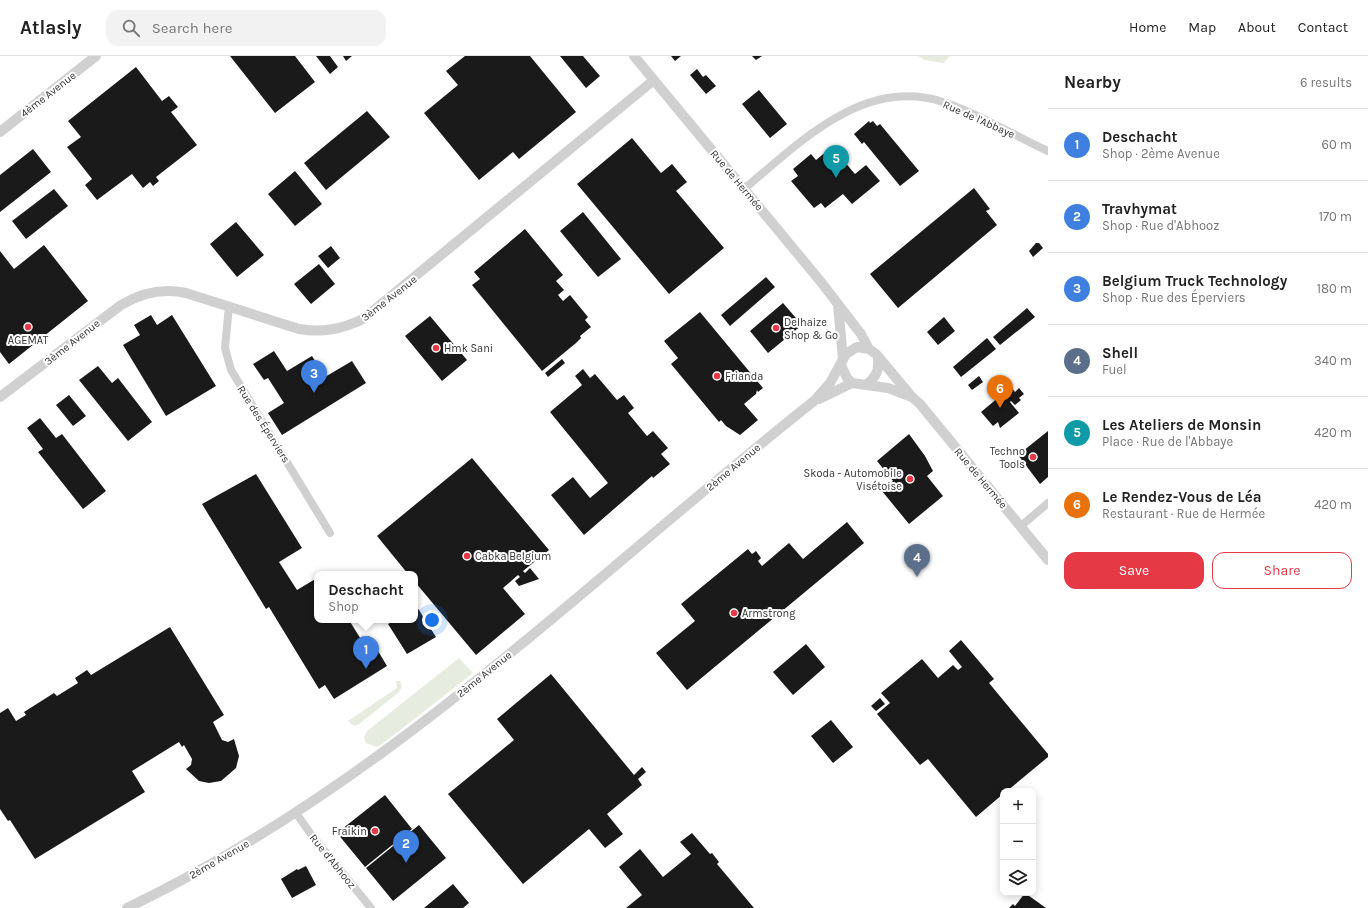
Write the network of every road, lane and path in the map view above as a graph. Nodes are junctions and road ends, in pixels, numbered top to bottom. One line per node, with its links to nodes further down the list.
1 (96, 56): 4 (street, 4ème Avenue)
2 (634, 56): 3 (street, Rue de Hermée)
3 (654, 80): 6 (street, Rue de Hermée); 8 (street, 3ème Avenue)
4 (0, 132)
5 (1048, 151): 6 (street, Rue de l'Abbaye)
6 (744, 189): 7 (street, Rue de Hermée)
7 (838, 305): 9 (street, Rue de Hermée); 11 (street)
8 (229, 306): 14 (street, 3ème Avenue); 19 (street, Rue des Éperviers)
9 (869, 349): 10 (street, Rue de Hermée); 11 (street)
10 (878, 359): 13 (street); 15 (street, Rue de Hermée)
11 (842, 362): 12 (street); 16 (street, 2ème Avenue)
12 (852, 383): 13 (street, Rue de Hermée); 16 (street, 2ème Avenue)
13 (866, 384): 15 (street, Rue de Hermée)
14 (0, 397)
15 (912, 397): 18 (street, Rue de Hermée)
16 (814, 401): 21 (street, 2ème Avenue)
17 (1048, 503): 18 (street)
18 (1021, 526): 20 (street, Rue de Hermée)
19 (330, 533)
20 (1048, 560)
21 (296, 813): 22 (street, 2ème Avenue); 23 (street, Rue d'Abhooz)
22 (127, 908)
23 (371, 908)

